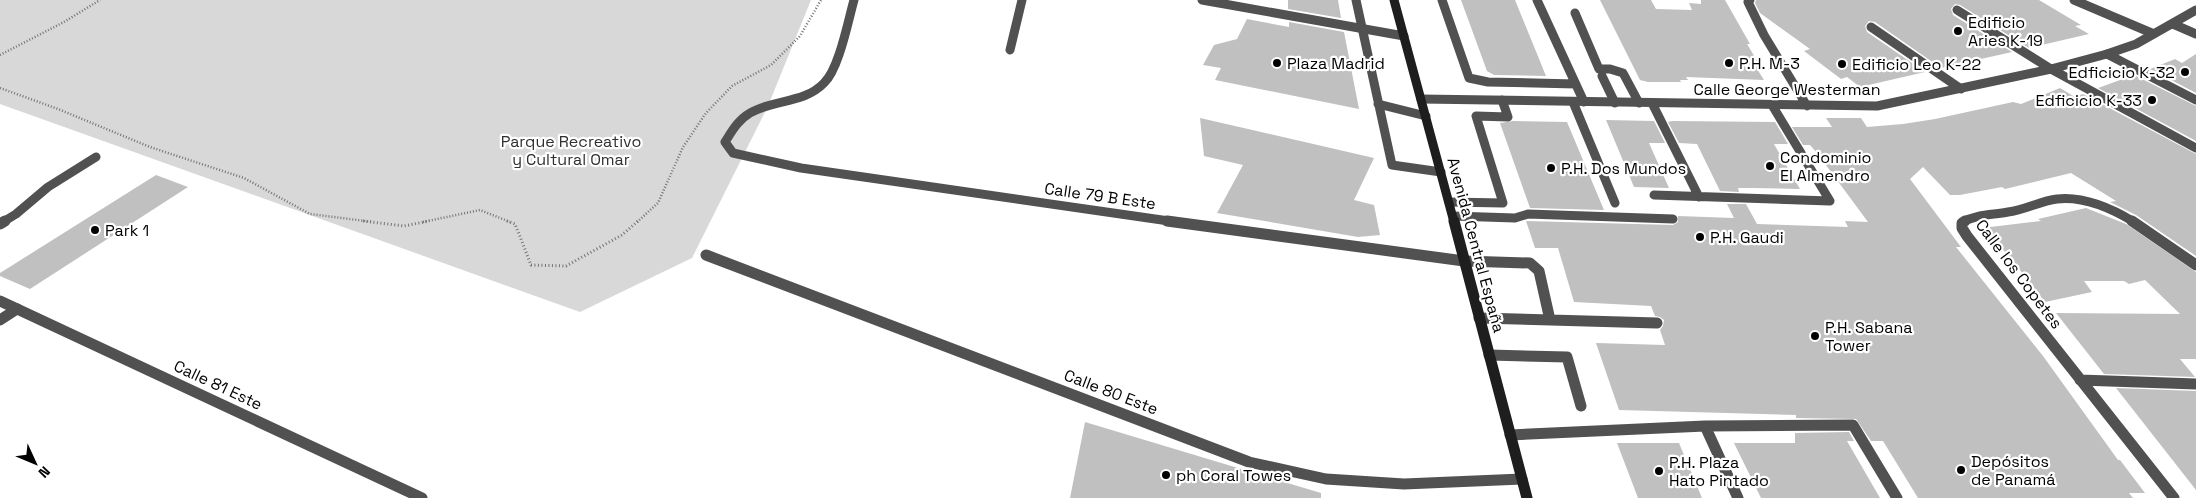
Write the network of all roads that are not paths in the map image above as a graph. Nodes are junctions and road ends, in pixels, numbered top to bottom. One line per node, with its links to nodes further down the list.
1 (854, 0): 48 (street, Calle 79 B Este)
2 (1022, 0): 19 (street)
3 (1202, 0): 15 (street)
4 (1356, 0): 15 (street)
5 (1394, 0): 18 (main road, Avenida Central España)
6 (1442, 0): 23 (street)
7 (1537, 0): 23 (street)
8 (1750, 0): 35 (street)
9 (2074, 0): 16 (street)
10 (1957, 10): 21 (street)
11 (2196, 10): 13 (street, Calle George Westerman)
12 (1575, 13): 31 (street)
13 (2173, 24): 16 (street, Calle George Westerman); 17 (street)
14 (1871, 27): 24 (street)
15 (1362, 29): 18 (street); 33 (street)
16 (2154, 34): 20 (street, Calle George Westerman)
17 (2196, 34)
18 (1404, 36): 25 (main road, Avenida Central España)
19 (1010, 50)
20 (2107, 54): 21 (street, Calle George Westerman); 27 (street)
21 (2052, 69): 24 (street, Calle George Westerman); 37 (street)
22 (1602, 76): 30 (street)
23 (1576, 84): 29 (street)
24 (1961, 89): 35 (street, Calle George Westerman)
25 (1421, 99): 26 (street, Calle George Westerman); 36 (main road, Avenida Central España)
26 (1502, 100): 28 (street, Calle George Westerman); 42 (street)
27 (2196, 100)
28 (1573, 102): 29 (street, Calle George Westerman); 43 (street)
29 (1584, 102): 30 (street, Calle George Westerman)
30 (1615, 103): 31 (street, Calle George Westerman)
31 (1639, 103): 32 (street, Calle George Westerman)
32 (1652, 103): 34 (street, Calle George Westerman); 41 (street)
33 (1378, 104): 36 (street); 39 (street)
34 (1772, 105): 35 (street, Calle George Westerman); 41 (street)
35 (1807, 106)
36 (1426, 116): 39 (main road, Avenida Central España)
37 (2196, 148)
38 (96, 157): 46 (street)
39 (1441, 172): 42 (main road, Avenida Central España)
40 (1654, 195): 41 (street)
41 (1699, 197)
42 (1450, 202): 44 (main road, Avenida Central España)
43 (1616, 203)
44 (1453, 216): 45 (street); 48 (main road, Avenida Central España)
45 (1673, 219)
46 (0, 224)
47 (706, 255): 62 (street, Calle 80 Este)
48 (1464, 261): 52 (main road, Avenida Central España); 54 (street, Calle 79 B Este)
49 (2196, 265): 57 (street, Calle los Copetes)
50 (0, 301): 51 (street, Calle 81 Este)
51 (17, 309): 53 (street); 63 (street, Calle 81 Este)
52 (1479, 318): 54 (street); 56 (main road, Avenida Central España)
53 (0, 320)
54 (1550, 320): 55 (street)
55 (1657, 323)
56 (1489, 355): 59 (street); 61 (main road, Avenida Central España)
57 (2080, 380): 58 (street); 67 (street, Calle los Copetes)
58 (2196, 384)
59 (1581, 406)
60 (1705, 426): 61 (street); 65 (street); 66 (street)
61 (1510, 435): 62 (main road, Avenida Central España)
62 (1522, 479): 64 (main road, Avenida Central España)
63 (422, 498)
64 (1527, 498)
65 (1738, 498)
66 (1897, 498)
67 (2174, 498)

